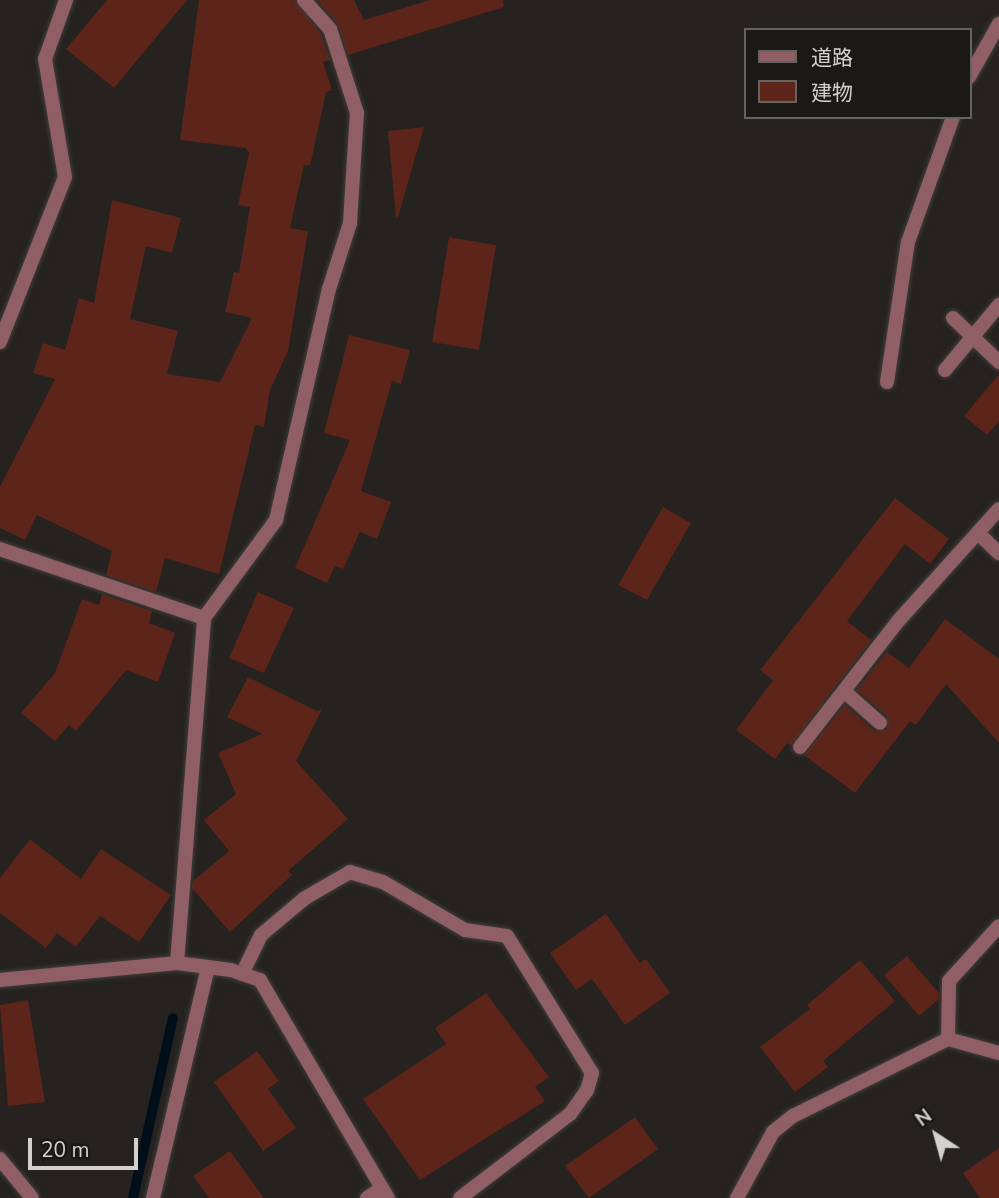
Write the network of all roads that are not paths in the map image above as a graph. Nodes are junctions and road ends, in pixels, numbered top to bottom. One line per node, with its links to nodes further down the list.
1 (66, 0): 9 (street)
2 (304, 0): 17 (street)
3 (999, 24): 4 (street)
4 (971, 73)
5 (952, 119): 12 (street)
6 (999, 305): 8 (street)
7 (953, 318): 8 (street)
8 (973, 337): 10 (street); 11 (street)
9 (0, 342)
10 (999, 362)
11 (945, 370)
12 (887, 382)
13 (999, 509): 14 (street)
14 (978, 533): 16 (street); 18 (street)
15 (0, 549): 17 (street)
16 (999, 553)
17 (204, 618): 22 (street)
18 (844, 691): 19 (street); 20 (street)
19 (880, 723)
20 (800, 747)
21 (999, 926): 26 (street)
22 (177, 963): 23 (street); 25 (street)
23 (208, 967): 24 (street); 31 (street)
24 (242, 974): 29 (street); 33 (street)
25 (0, 980)
26 (948, 1040): 27 (street); 34 (street)
27 (999, 1053)
28 (0, 1159): 30 (street)
29 (385, 1193): 32 (street)
30 (32, 1198)
31 (153, 1198)
32 (367, 1198)
33 (460, 1198)
34 (737, 1198)

